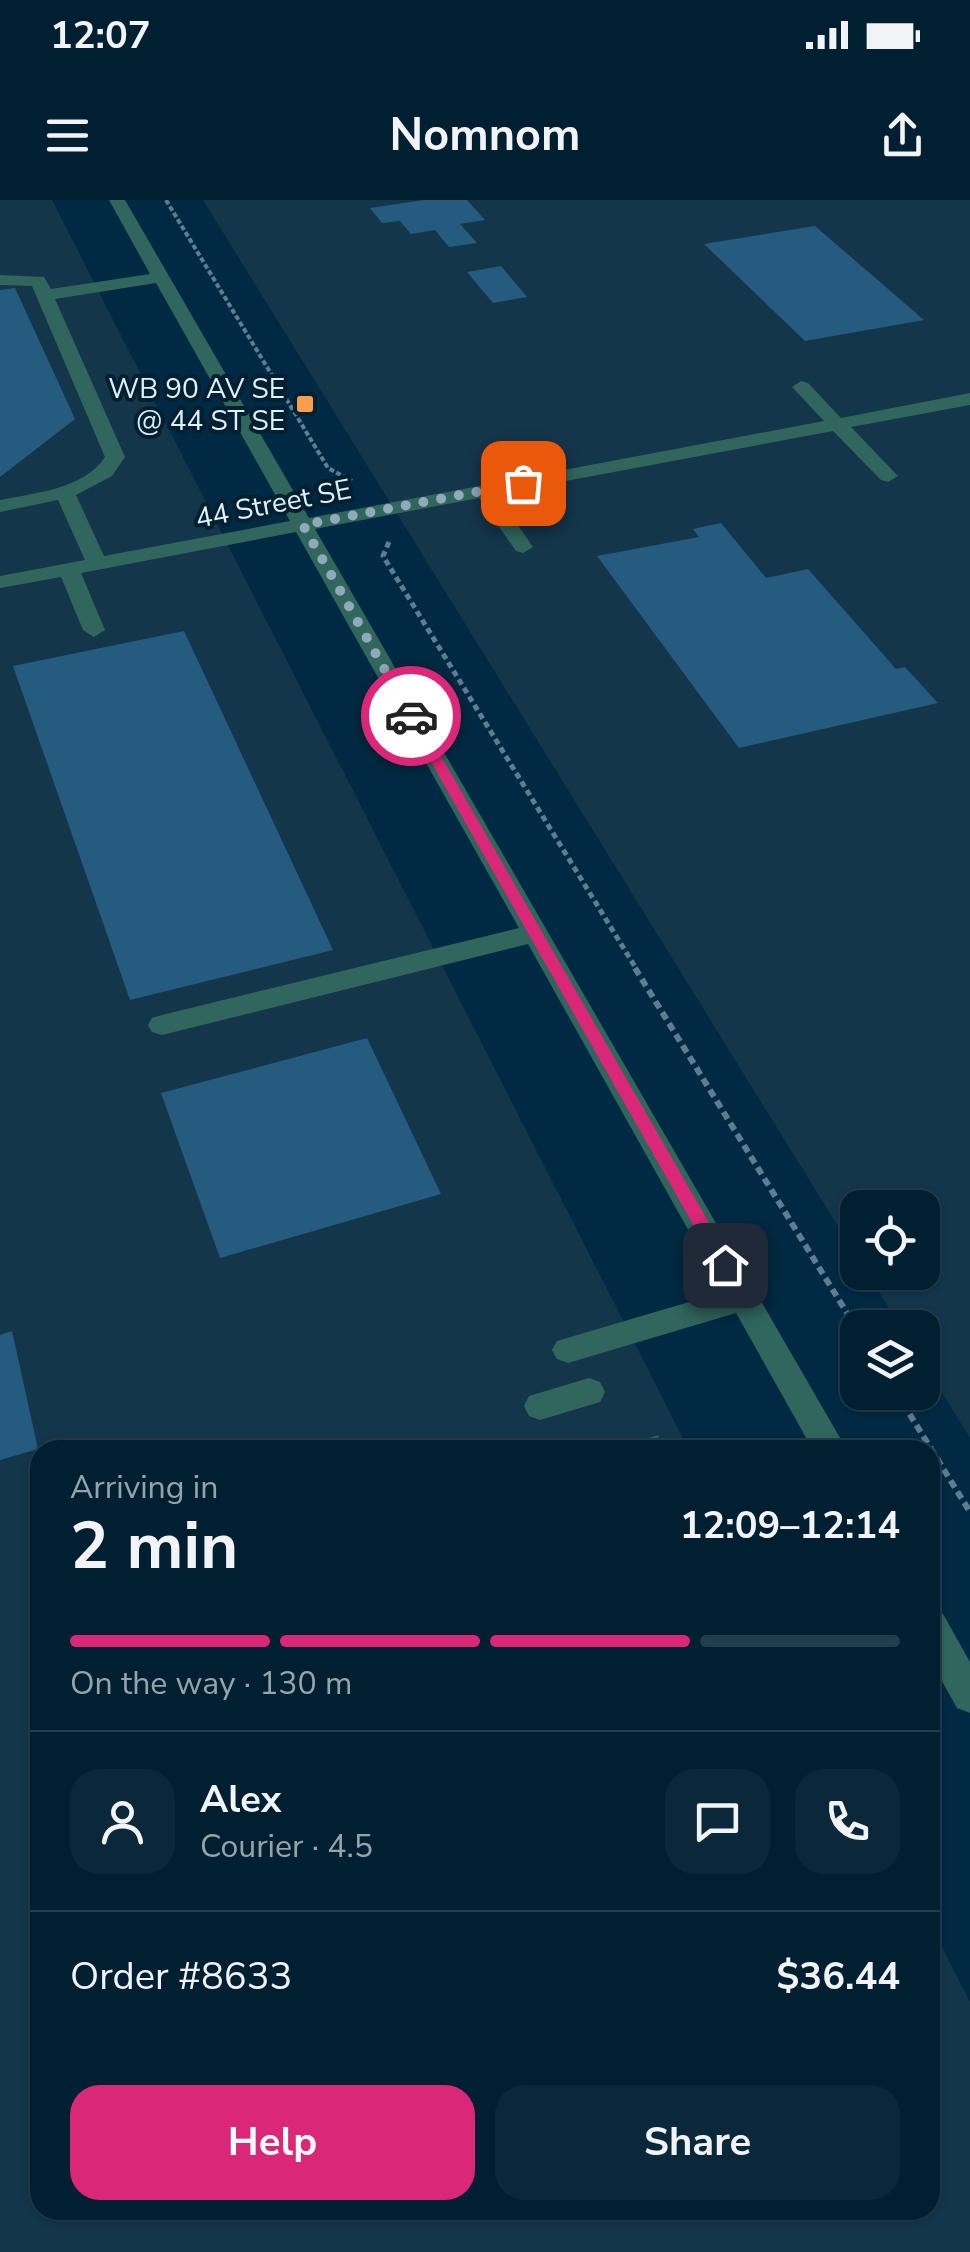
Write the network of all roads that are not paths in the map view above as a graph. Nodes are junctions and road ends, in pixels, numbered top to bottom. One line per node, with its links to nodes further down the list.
1 (118, 200): 2 (street)
2 (161, 277): 4 (street); 14 (street)
3 (0, 280): 4 (street)
4 (46, 295): 12 (street)
5 (801, 387): 7 (street)
6 (970, 400): 7 (street, 44 Street SE)
7 (837, 424): 8 (street, 44 Street SE); 10 (street)
8 (758, 439): 9 (street); 11 (street, 44 Street SE)
9 (778, 461)
10 (888, 476)
11 (484, 490): 14 (street, 44 Street SE); 15 (street)
12 (65, 494): 13 (street); 16 (street)
13 (0, 506)
14 (303, 525): 16 (street, 44 Street SE); 20 (street)
15 (523, 547)
16 (98, 564): 17 (street, 44 Street SE)
17 (69, 570): 18 (street, 44 Street SE); 19 (street)
18 (0, 582)
19 (94, 630)
20 (535, 933): 21 (street); 22 (street)
21 (162, 1025)
22 (744, 1298): 23 (street); 26 (street)
23 (568, 1350)
24 (590, 1392): 25 (street)
25 (540, 1406)
26 (824, 1440)
27 (940, 1644): 28 (street)
28 (970, 1696)

